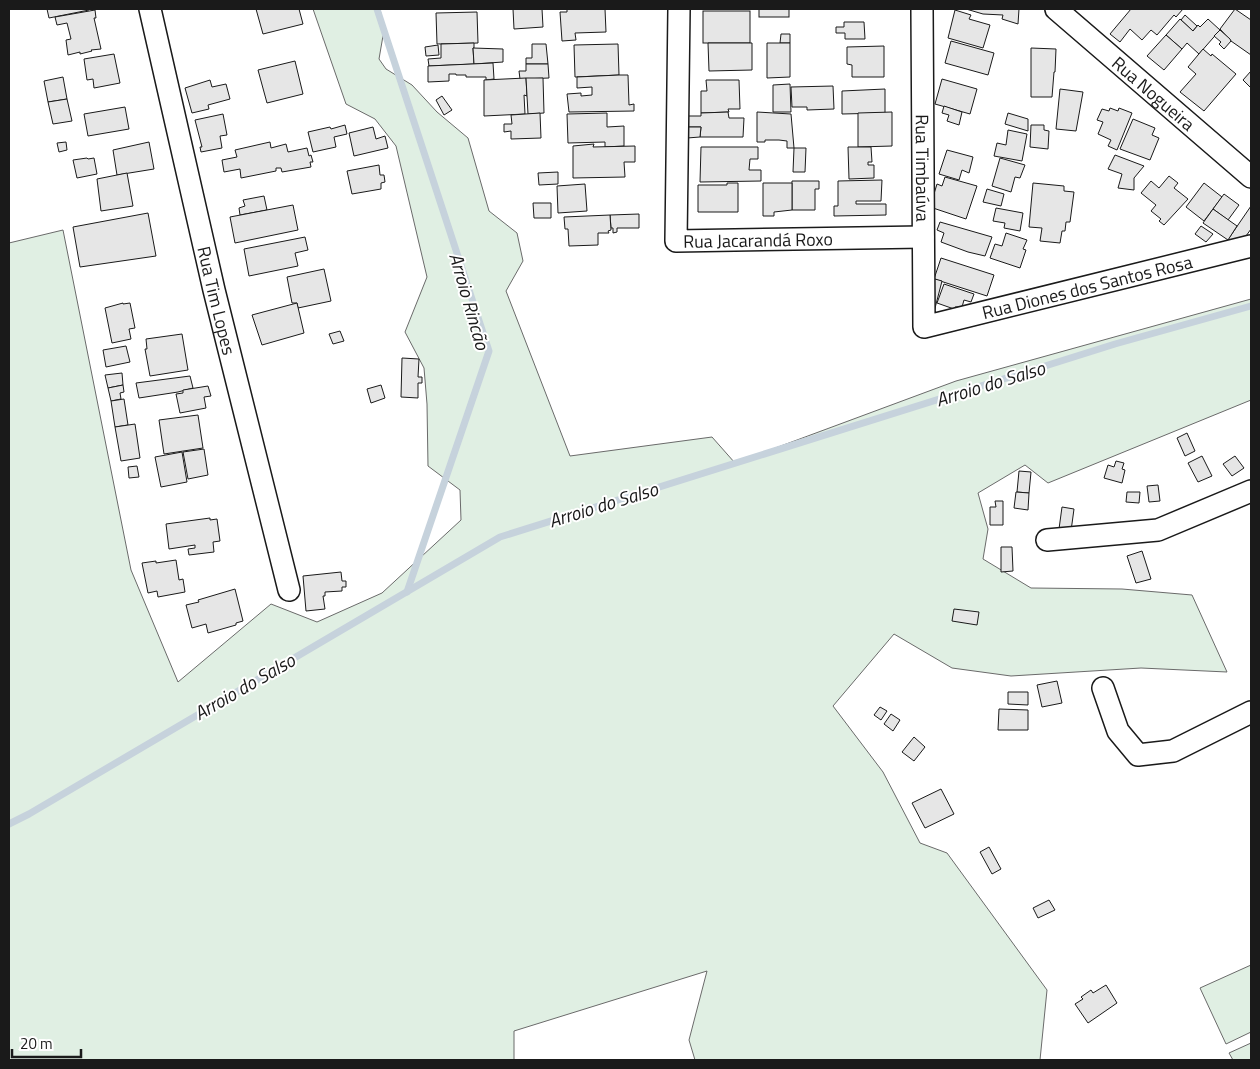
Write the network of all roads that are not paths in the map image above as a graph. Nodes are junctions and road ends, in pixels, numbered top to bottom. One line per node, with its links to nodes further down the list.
1 (150, 9): 11 (street, Rua Tim Lopes)
2 (680, 9): 6 (street, Rua Jacarandá Roxo)
3 (922, 9): 6 (street, Rua Timbaúva)
4 (1056, 9): 5 (street, Rua Nogueira)
5 (1251, 176)
6 (923, 236): 8 (street, Rua Timbaúva)
7 (1251, 246): 8 (street, Rua Diones dos Santos Rosa)
8 (924, 327)
9 (1251, 490): 10 (street)
10 (1047, 540)
11 (289, 590)
12 (1103, 688): 13 (street)
13 (1251, 712)

